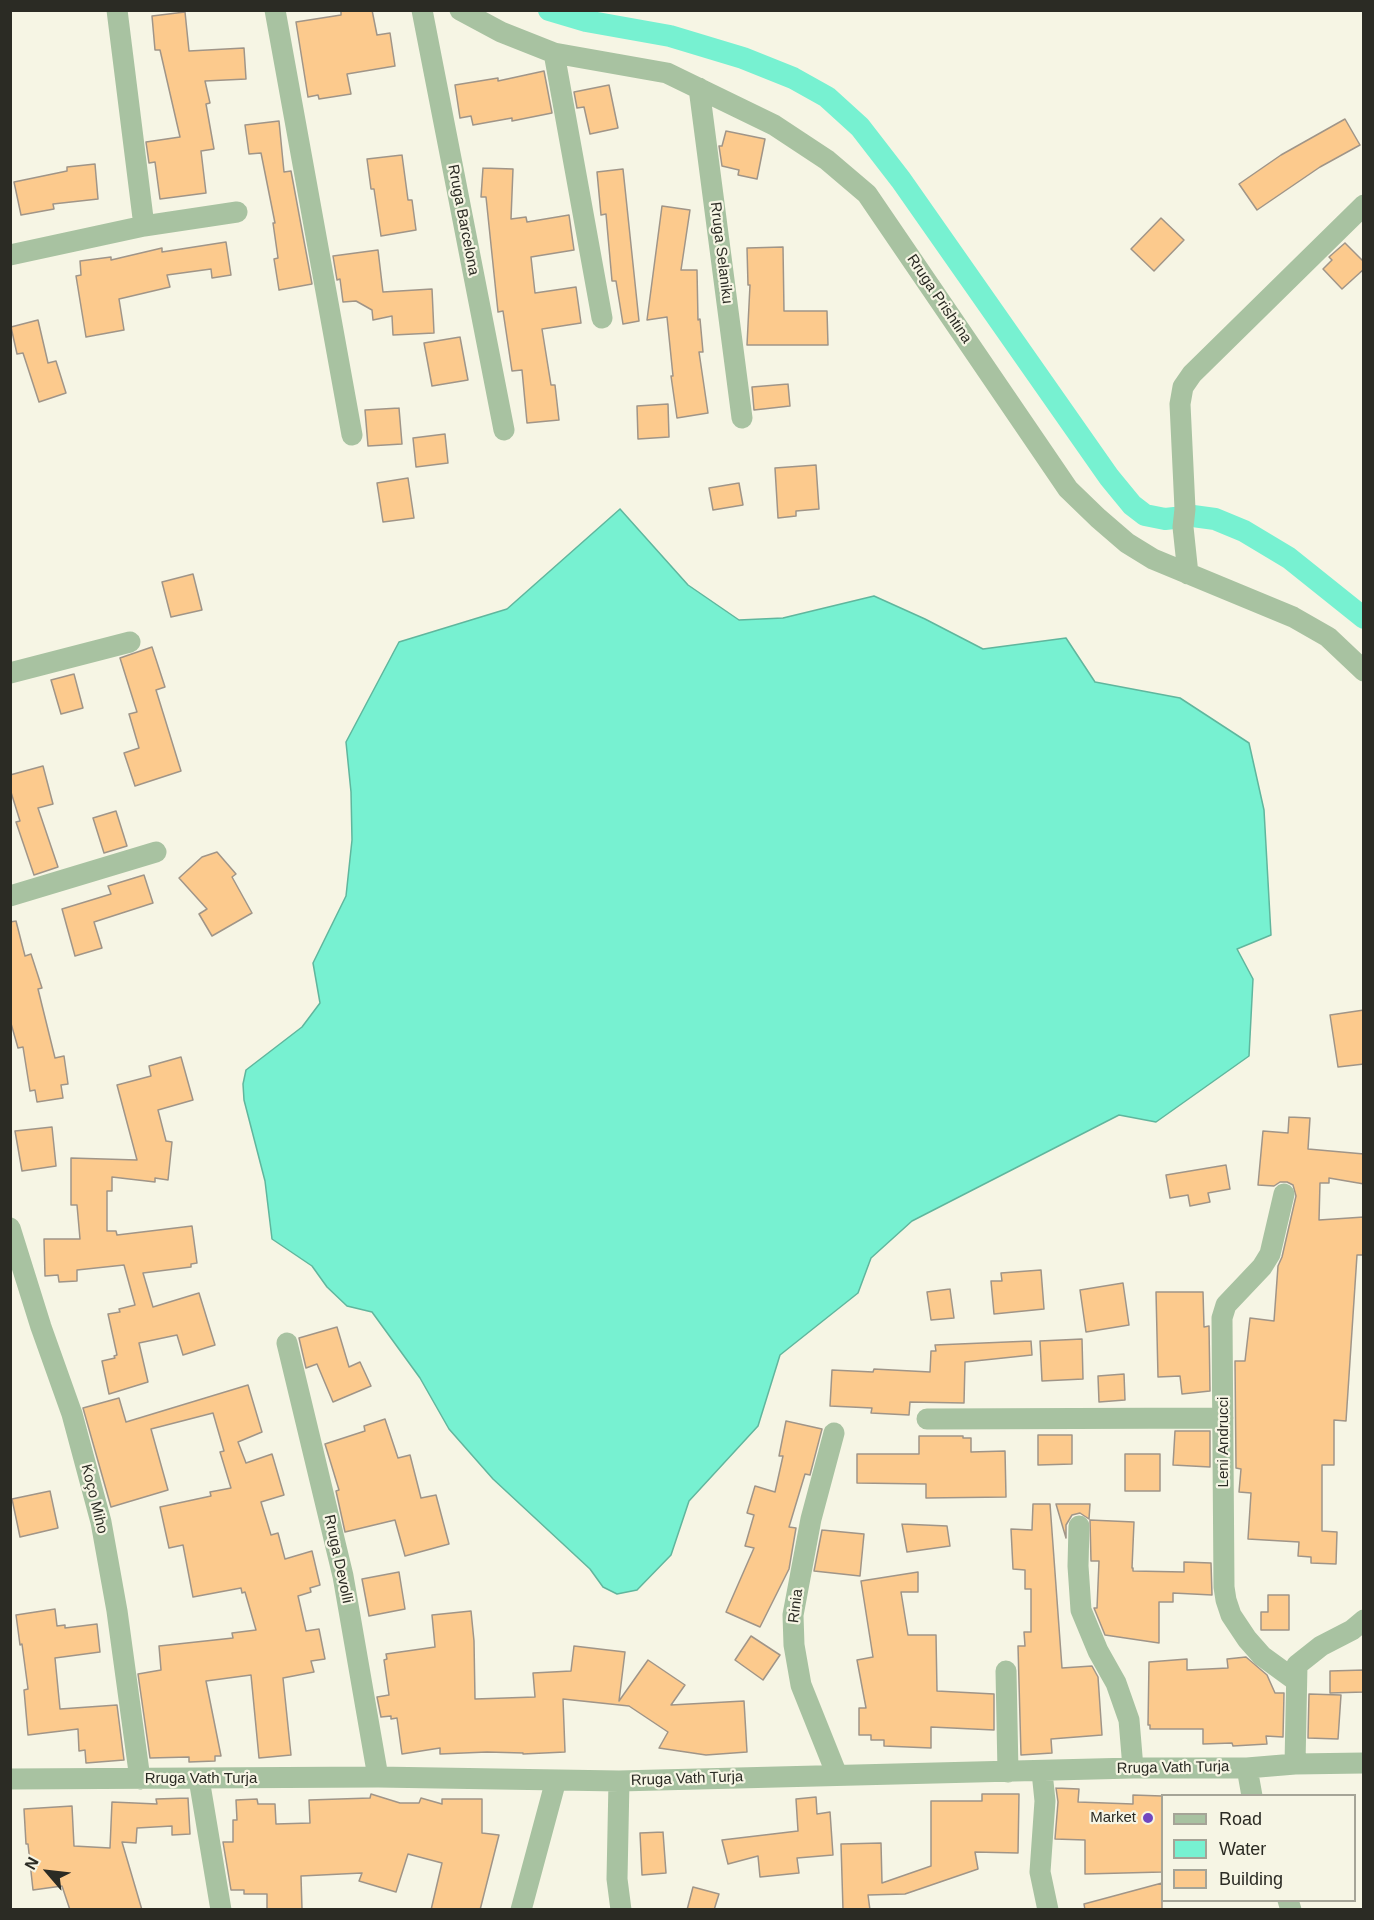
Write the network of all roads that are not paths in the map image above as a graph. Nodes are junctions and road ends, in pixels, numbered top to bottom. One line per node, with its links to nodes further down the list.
1 (117, 10): 9 (street)
2 (275, 10): 14 (street)
3 (422, 10): 13 (street, Rruga Barcelona)
4 (460, 10): 5 (street, Rruga Prishtina)
5 (554, 52): 6 (street, Rruga Prishtina); 11 (street)
6 (699, 88): 12 (street, Rruga Selaniku); 15 (street, Rruga Prishtina)
7 (1364, 205): 15 (street)
8 (237, 212): 9 (street)
9 (144, 226): 10 (street)
10 (10, 255)
11 (602, 318)
12 (742, 418)
13 (504, 430)
14 (352, 435)
15 (1188, 574): 17 (street, Rruga Prishtina)
16 (130, 642): 18 (street)
17 (1364, 671)
18 (10, 673)
19 (156, 852): 20 (street)
20 (10, 896)
21 (1284, 1194): 24 (street, Leni Andrucci)
22 (10, 1228): 40 (street, Koço Miho)
23 (287, 1343): 38 (street, Rruga Devolli)
24 (1223, 1418): 25 (street); 30 (street, Leni Andrucci)
25 (927, 1419)
26 (834, 1433): 37 (street, Rinia)
27 (1079, 1526): 33 (street)
28 (1364, 1620): 30 (street)
29 (1006, 1671): 35 (street)
30 (1295, 1680): 32 (street)
31 (1364, 1763): 32 (street, Rruga Vath Turja)
32 (1295, 1764): 34 (street, Rruga Vath Turja)
33 (1133, 1768): 34 (street, Rruga Vath Turja); 36 (street, Rruga Vath Turja)
34 (1247, 1768): 44 (street)
35 (1008, 1772): 36 (street, Rruga Vath Turja); 37 (street, Rruga Vath Turja)
36 (1042, 1772): 48 (street)
37 (837, 1775): 43 (street, Rruga Vath Turja)
38 (378, 1777): 41 (street, Rruga Vath Turja); 42 (street, Rruga Vath Turja)
39 (10, 1779): 40 (street, Rruga Vath Turja)
40 (140, 1779): 41 (street, Rruga Vath Turja)
41 (199, 1779): 45 (street)
42 (556, 1780): 43 (street, Rruga Vath Turja); 46 (street)
43 (619, 1781): 47 (street)
44 (1252, 1794)
45 (221, 1910)
46 (520, 1910)
47 (621, 1910)
48 (1048, 1910)

